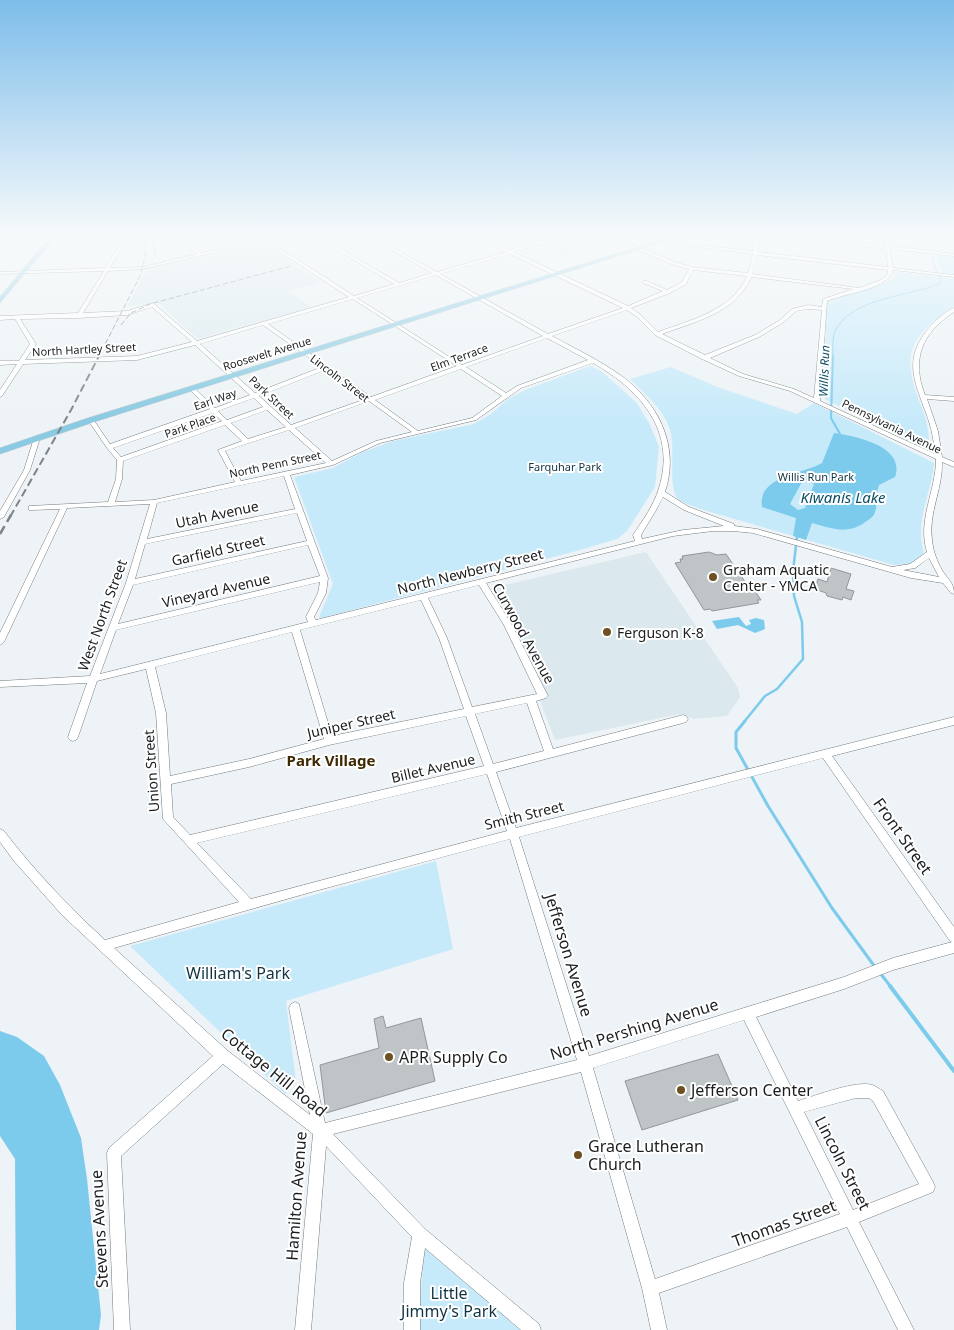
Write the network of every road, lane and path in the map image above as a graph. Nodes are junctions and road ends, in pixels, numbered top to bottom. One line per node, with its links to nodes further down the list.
1 (91, 296): 14 (street)
2 (356, 296): 9 (street, North Hartley Street)
3 (478, 296): 10 (street)
4 (487, 296): 10 (main road, Roosevelt Avenue)
5 (603, 296): 11 (street, Pennsylvania Avenue)
6 (658, 296): 11 (street, Elm Terrace)
7 (735, 296): 19 (street)
8 (835, 296): 12 (street)
9 (353, 297): 17 (street, North Hartley Street); 18 (street)
10 (481, 298): 18 (main road, Roosevelt Avenue); 20 (street)
11 (628, 308): 19 (street, Pennsylvania Avenue); 20 (street, Elm Terrace)
12 (823, 309): 23 (street); 37 (street)
13 (952, 312): 34 (street)
14 (79, 316): 16 (street); 21 (street, Park Street)
15 (0, 318): 16 (street)
16 (17, 318): 26 (street)
17 (264, 322): 21 (street, North Hartley Street); 22 (street, Lincoln Street)
18 (396, 324): 22 (main road, Roosevelt Avenue); 28 (street)
19 (657, 334): 23 (street, Pennsylvania Avenue)
20 (548, 336): 24 (street); 28 (street, Elm Terrace)
21 (196, 343): 26 (street, North Hartley Street); 29 (street, Park Street)
22 (306, 353): 27 (street, Lincoln Street); 29 (main road, Roosevelt Avenue)
23 (704, 358): 37 (street, Pennsylvania Avenue)
24 (592, 361): 32 (street, North Penn Street); 54 (street)
25 (0, 363): 26 (street, North Hartley Street)
26 (21, 363): 31 (street)
27 (327, 367): 33 (street, Earl Way); 35 (street, Lincoln Street)
28 (463, 367): 32 (street); 35 (street, Elm Terrace)
29 (233, 376): 30 (main road, Roosevelt Avenue); 33 (street, Park Street)
30 (191, 388): 39 (street); 40 (main road, Roosevelt Avenue)
31 (0, 395)
32 (505, 395): 43 (street, North Penn Street)
33 (254, 396): 38 (street, Park Street); 39 (street, Earl Way)
34 (923, 397): 36 (street); 49 (street)
35 (369, 399): 42 (street, Elm Terrace); 43 (street, Lincoln Street)
36 (954, 400)
37 (820, 402): 49 (street, Pennsylvania Avenue)
38 (266, 408): 41 (street, Park Place); 42 (street, Park Street)
39 (213, 410): 41 (street); 46 (street, Earl Way)
40 (91, 420): 44 (main road, Roosevelt Avenue); 46 (street)
41 (226, 422): 45 (street); 48 (street, Park Place)
42 (289, 428): 45 (street, Elm Terrace); 50 (street, Park Street)
43 (416, 432): 50 (street, North Penn Street)
44 (37, 438): 47 (main road, Roosevelt Avenue); 59 (street)
45 (247, 442): 53 (street, Elm Terrace)
46 (109, 447): 48 (street)
47 (0, 451)
48 (120, 460): 56 (street)
49 (939, 460): 51 (street, Pennsylvania Avenue); 66 (street)
50 (331, 464): 52 (street, North Penn Street)
51 (954, 465)
52 (286, 473): 53 (street, North Penn Street); 60 (street)
53 (239, 483): 55 (street, North Penn Street)
54 (662, 493): 62 (street); 65 (street)
55 (154, 502): 56 (street, North Penn Street); 64 (street, West North Street)
56 (111, 504): 58 (street, North Penn Street)
57 (32, 508): 58 (street, North Penn Street)
58 (64, 508): 77 (street)
59 (2, 509): 61 (street)
60 (298, 510): 63 (street); 64 (street, Utah Avenue)
61 (0, 518)
62 (737, 528): 65 (street, North Newberry Street); 67 (street, North Newberry Street)
63 (311, 542): 68 (street); 71 (street, Garfield Street)
64 (140, 543): 71 (street, West North Street)
65 (639, 543): 70 (street, North Newberry Street)
66 (931, 553): 67 (street); 69 (street)
67 (889, 569): 69 (street, North Newberry Street)
68 (324, 578): 74 (street); 75 (street, Vineyard Avenue)
69 (945, 581): 72 (street)
70 (481, 582): 73 (street, North Newberry Street); 81 (street, Curwood Avenue)
71 (130, 583): 75 (street, West North Street)
72 (954, 591)
73 (424, 597): 74 (street, North Newberry Street); 83 (street, Jefferson Avenue)
74 (313, 624): 76 (street, North Newberry Street)
75 (114, 628): 79 (street, West North Street)
76 (295, 629): 78 (street, North Newberry Street); 87 (street)
77 (0, 642)
78 (150, 666): 79 (street, North Newberry Street); 91 (street, Union Street)
79 (93, 679): 80 (street, North Newberry Street); 86 (street, West North Street)
80 (0, 684)
81 (543, 696): 82 (street, Juniper Street)
82 (530, 698): 83 (street, Juniper Street); 88 (street, Curwood Avenue)
83 (469, 712): 87 (street, Juniper Street); 90 (street, Jefferson Avenue)
84 (683, 719): 88 (street, Billet Avenue)
85 (954, 721): 89 (street, Smith Street)
86 (73, 737)
87 (328, 741): 91 (street, Juniper Street)
88 (550, 753): 90 (street, Billet Avenue)
89 (825, 754): 92 (street, Smith Street); 96 (street, Front Street)
90 (490, 769): 92 (street, Jefferson Avenue); 94 (street, Billet Avenue)
91 (166, 781): 94 (street, Union Street)
92 (512, 833): 95 (street, Smith Street); 103 (street, Jefferson Avenue)
93 (0, 834): 97 (street, Cottage Hill Road)
94 (189, 840): 95 (street, Union Street)
95 (248, 904): 97 (street, Smith Street)
96 (954, 937)
97 (103, 946): 102 (street, Cottage Hill Road)
98 (954, 947): 99 (street, North Pershing Avenue)
99 (844, 983): 101 (street, North Pershing Avenue)
100 (295, 1008): 105 (street, Hamilton Avenue)
101 (747, 1013): 103 (street, North Pershing Avenue); 104 (street, Lincoln Street)
102 (223, 1056): 105 (street, Cottage Hill Road); 109 (street, Stevens Avenue)
103 (585, 1064): 105 (street, North Pershing Avenue); 108 (street, Jefferson Avenue)
104 (795, 1108): 106 (street, Lincoln Street); 106 (street, Thomas Street)
105 (320, 1131): 107 (street, Cottage Hill Road); 110 (street, Hamilton Avenue)
106 (850, 1218): 108 (street, Thomas Street); 114 (street, Lincoln Street)
107 (420, 1234): 111 (street); 112 (street, Cottage Hill Road)
108 (650, 1288): 113 (street, Jefferson Avenue)
109 (122, 1330)
110 (304, 1330)
111 (412, 1330)
112 (532, 1330)
113 (659, 1330)
114 (906, 1330)

